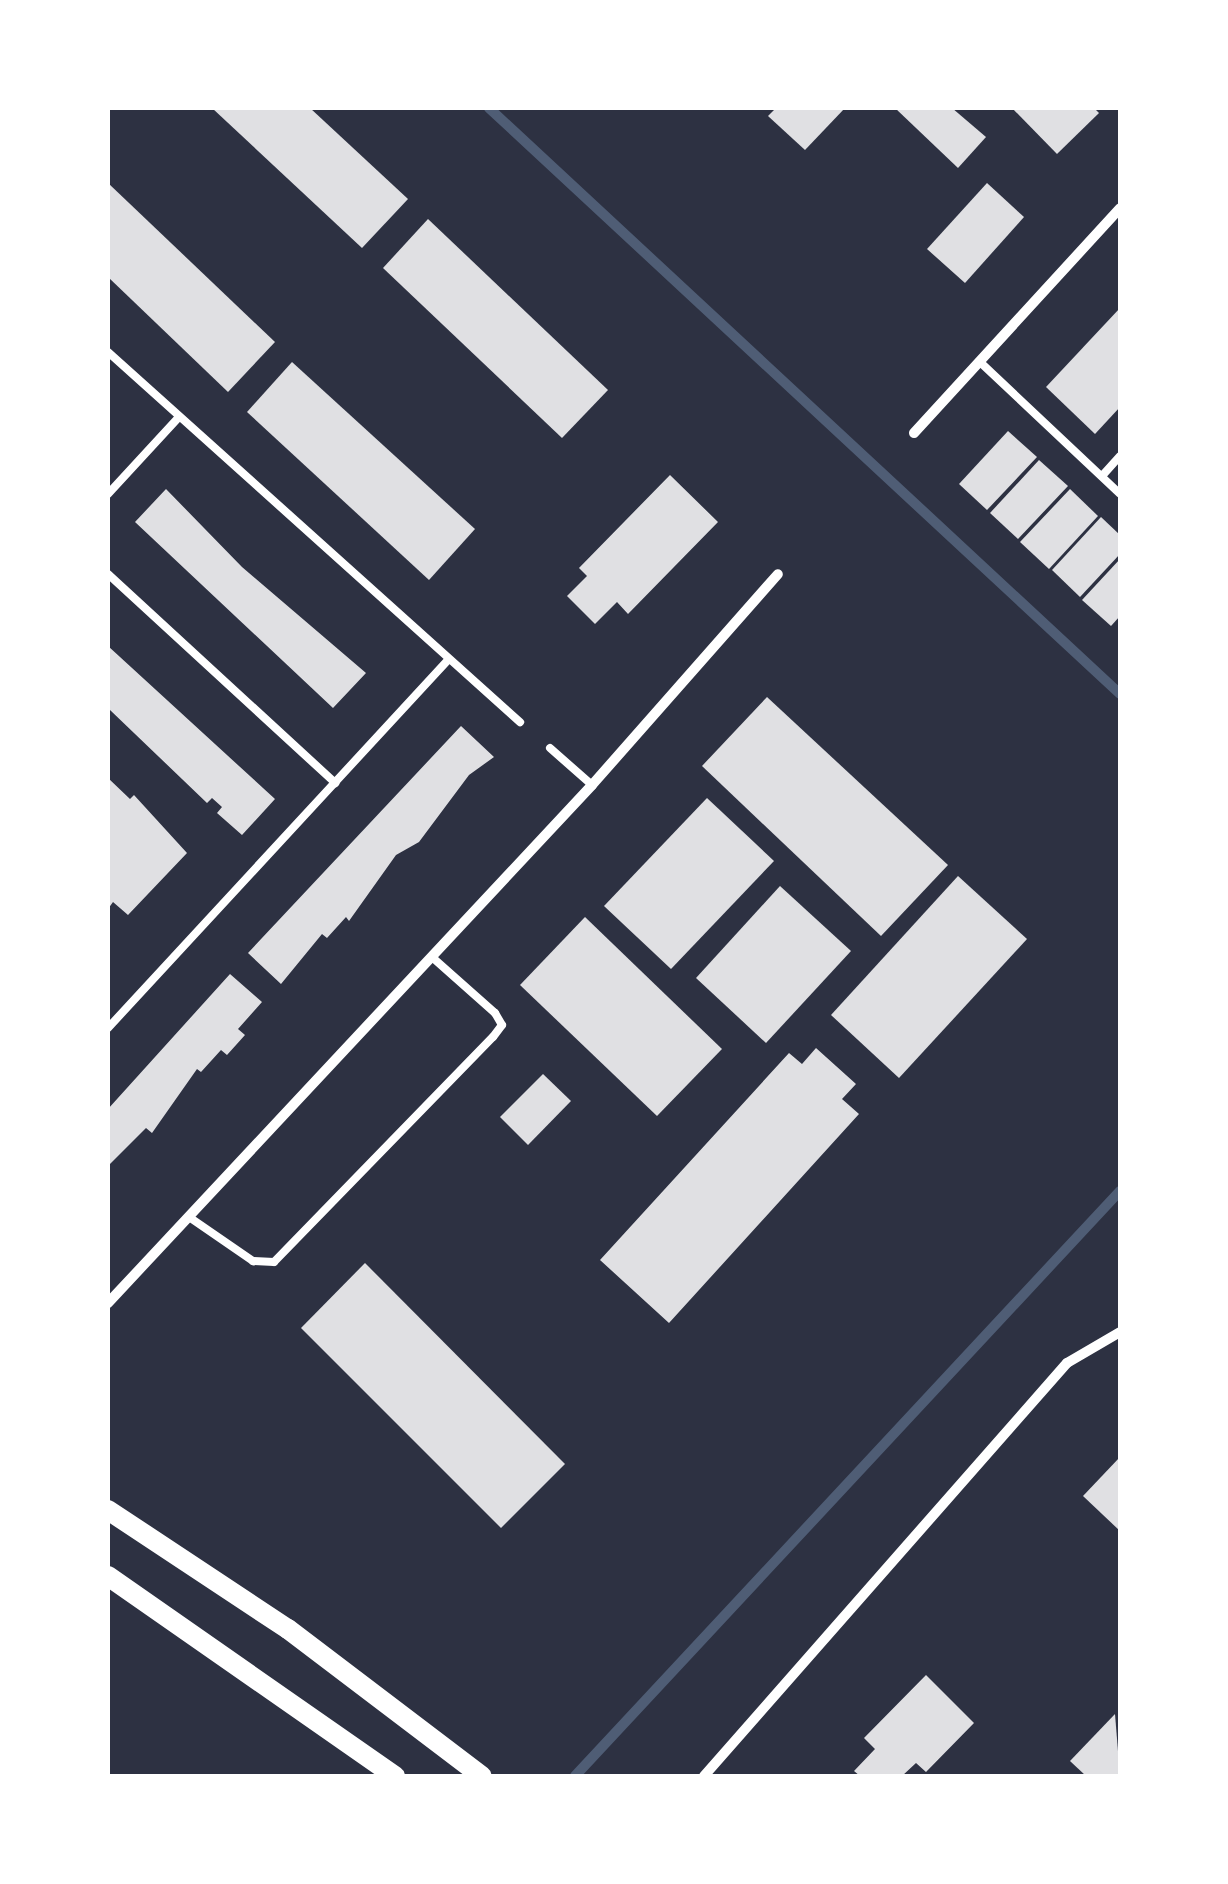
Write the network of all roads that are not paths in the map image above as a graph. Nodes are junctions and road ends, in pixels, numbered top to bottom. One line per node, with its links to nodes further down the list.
1 (1120, 208): 3 (street)
2 (108, 352): 4 (lane)
3 (980, 362): 5 (street); 7 (lane)
4 (179, 417): 8 (lane); 12 (lane)
5 (914, 433)
6 (1120, 456): 7 (lane)
7 (1102, 476): 9 (lane)
8 (108, 494)
9 (1120, 494)
10 (108, 574): 15 (lane)
11 (778, 574): 16 (street)
12 (448, 659): 13 (lane); 15 (lane)
13 (520, 722)
14 (550, 748): 16 (lane)
15 (335, 784): 18 (lane)
16 (592, 785): 17 (street)
17 (432, 957): 19 (street); 19 (lane)
18 (108, 1028)
19 (189, 1216): 20 (street)
20 (108, 1303)
21 (1120, 1332): 26 (street)
22 (108, 1510): 24 (main road)
23 (108, 1576): 25 (main road)
24 (480, 1775)
25 (395, 1776)
26 (704, 1776)

